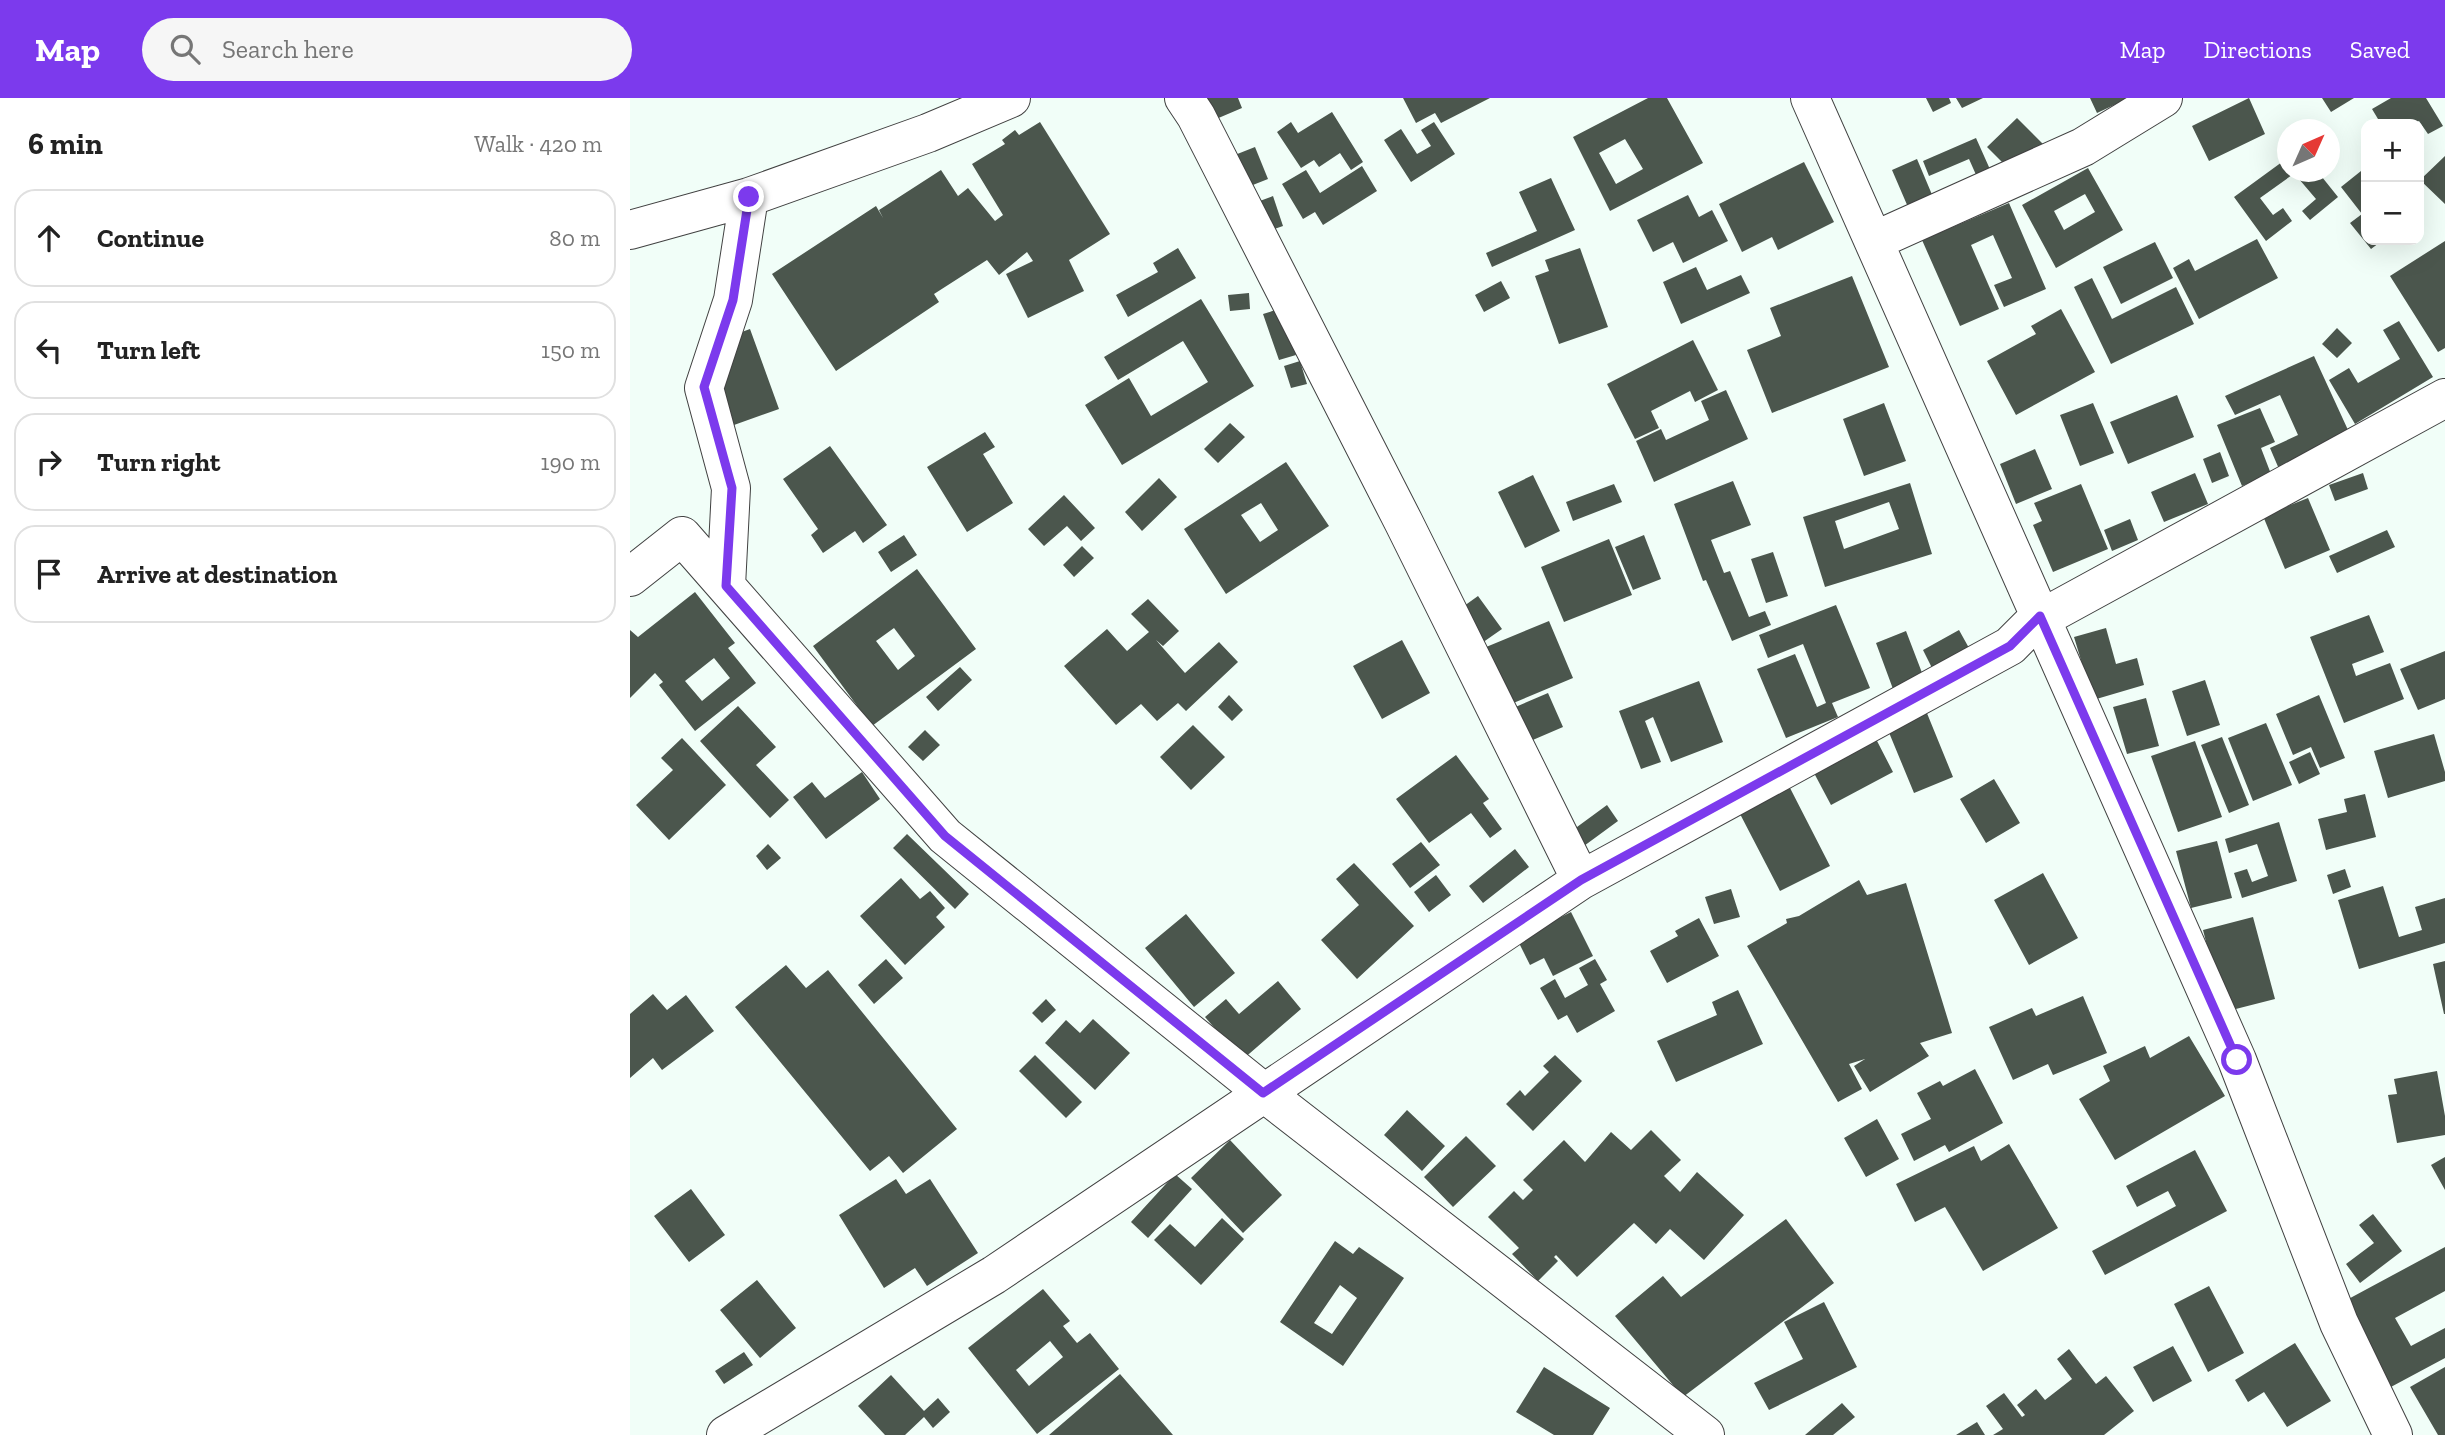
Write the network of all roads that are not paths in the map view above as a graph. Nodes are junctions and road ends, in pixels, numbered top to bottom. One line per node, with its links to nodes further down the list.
1 (1011, 98): 5 (street)
2 (1184, 98): 12 (street)
3 (1810, 98): 7 (street)
4 (2163, 98): 7 (street)
5 (749, 197): 6 (street); 10 (street)
6 (630, 230)
7 (1874, 241): 11 (street)
8 (2445, 398): 11 (street)
9 (630, 577): 10 (street)
10 (726, 586): 13 (street)
11 (2040, 616): 12 (street); 16 (street)
12 (1581, 880): 13 (street)
13 (1263, 1093): 14 (street); 15 (street)
14 (726, 1435)
15 (1704, 1435)
16 (2393, 1435)

